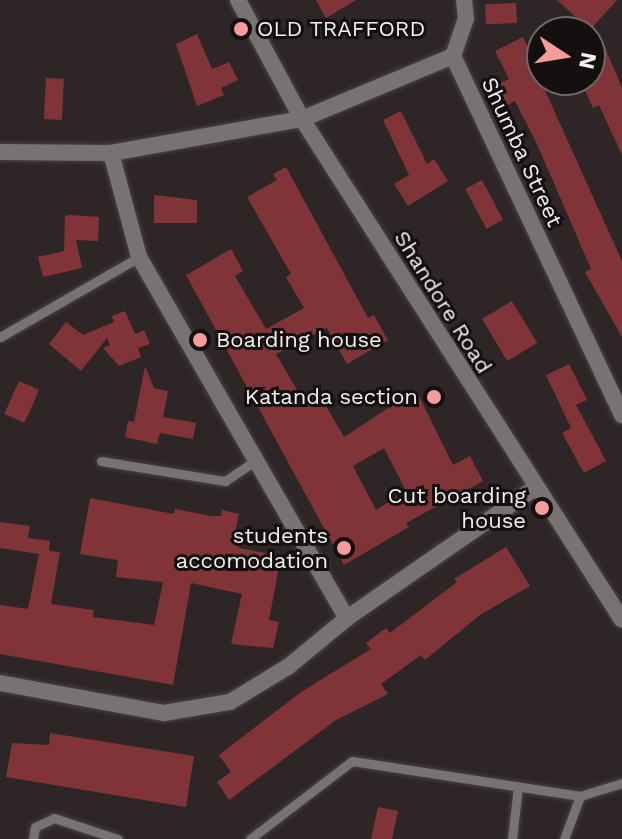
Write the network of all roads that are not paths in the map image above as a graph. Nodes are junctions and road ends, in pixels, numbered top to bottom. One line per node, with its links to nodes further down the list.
1 (238, 0): 4 (street, Shandore Road)
2 (464, 0): 3 (street)
3 (453, 56): 4 (street); 9 (street, Shumba Street)
4 (302, 119): 6 (street); 12 (street, Shandore Road)
5 (0, 152): 6 (street)
6 (111, 153): 7 (street)
7 (139, 257): 8 (lane); 11 (street)
8 (0, 337)
9 (622, 415)
10 (101, 461): 11 (lane)
11 (253, 462): 13 (street)
12 (535, 488): 13 (street); 14 (street, Shandore Road)
13 (347, 618): 15 (street)
14 (622, 620)
15 (0, 683)
16 (622, 783): 18 (lane)
17 (518, 786): 18 (lane); 21 (lane); 22 (lane)
18 (580, 796): 23 (lane)
19 (33, 839): 20 (lane)
20 (118, 839)
21 (250, 839)
22 (512, 839)
23 (564, 839)

